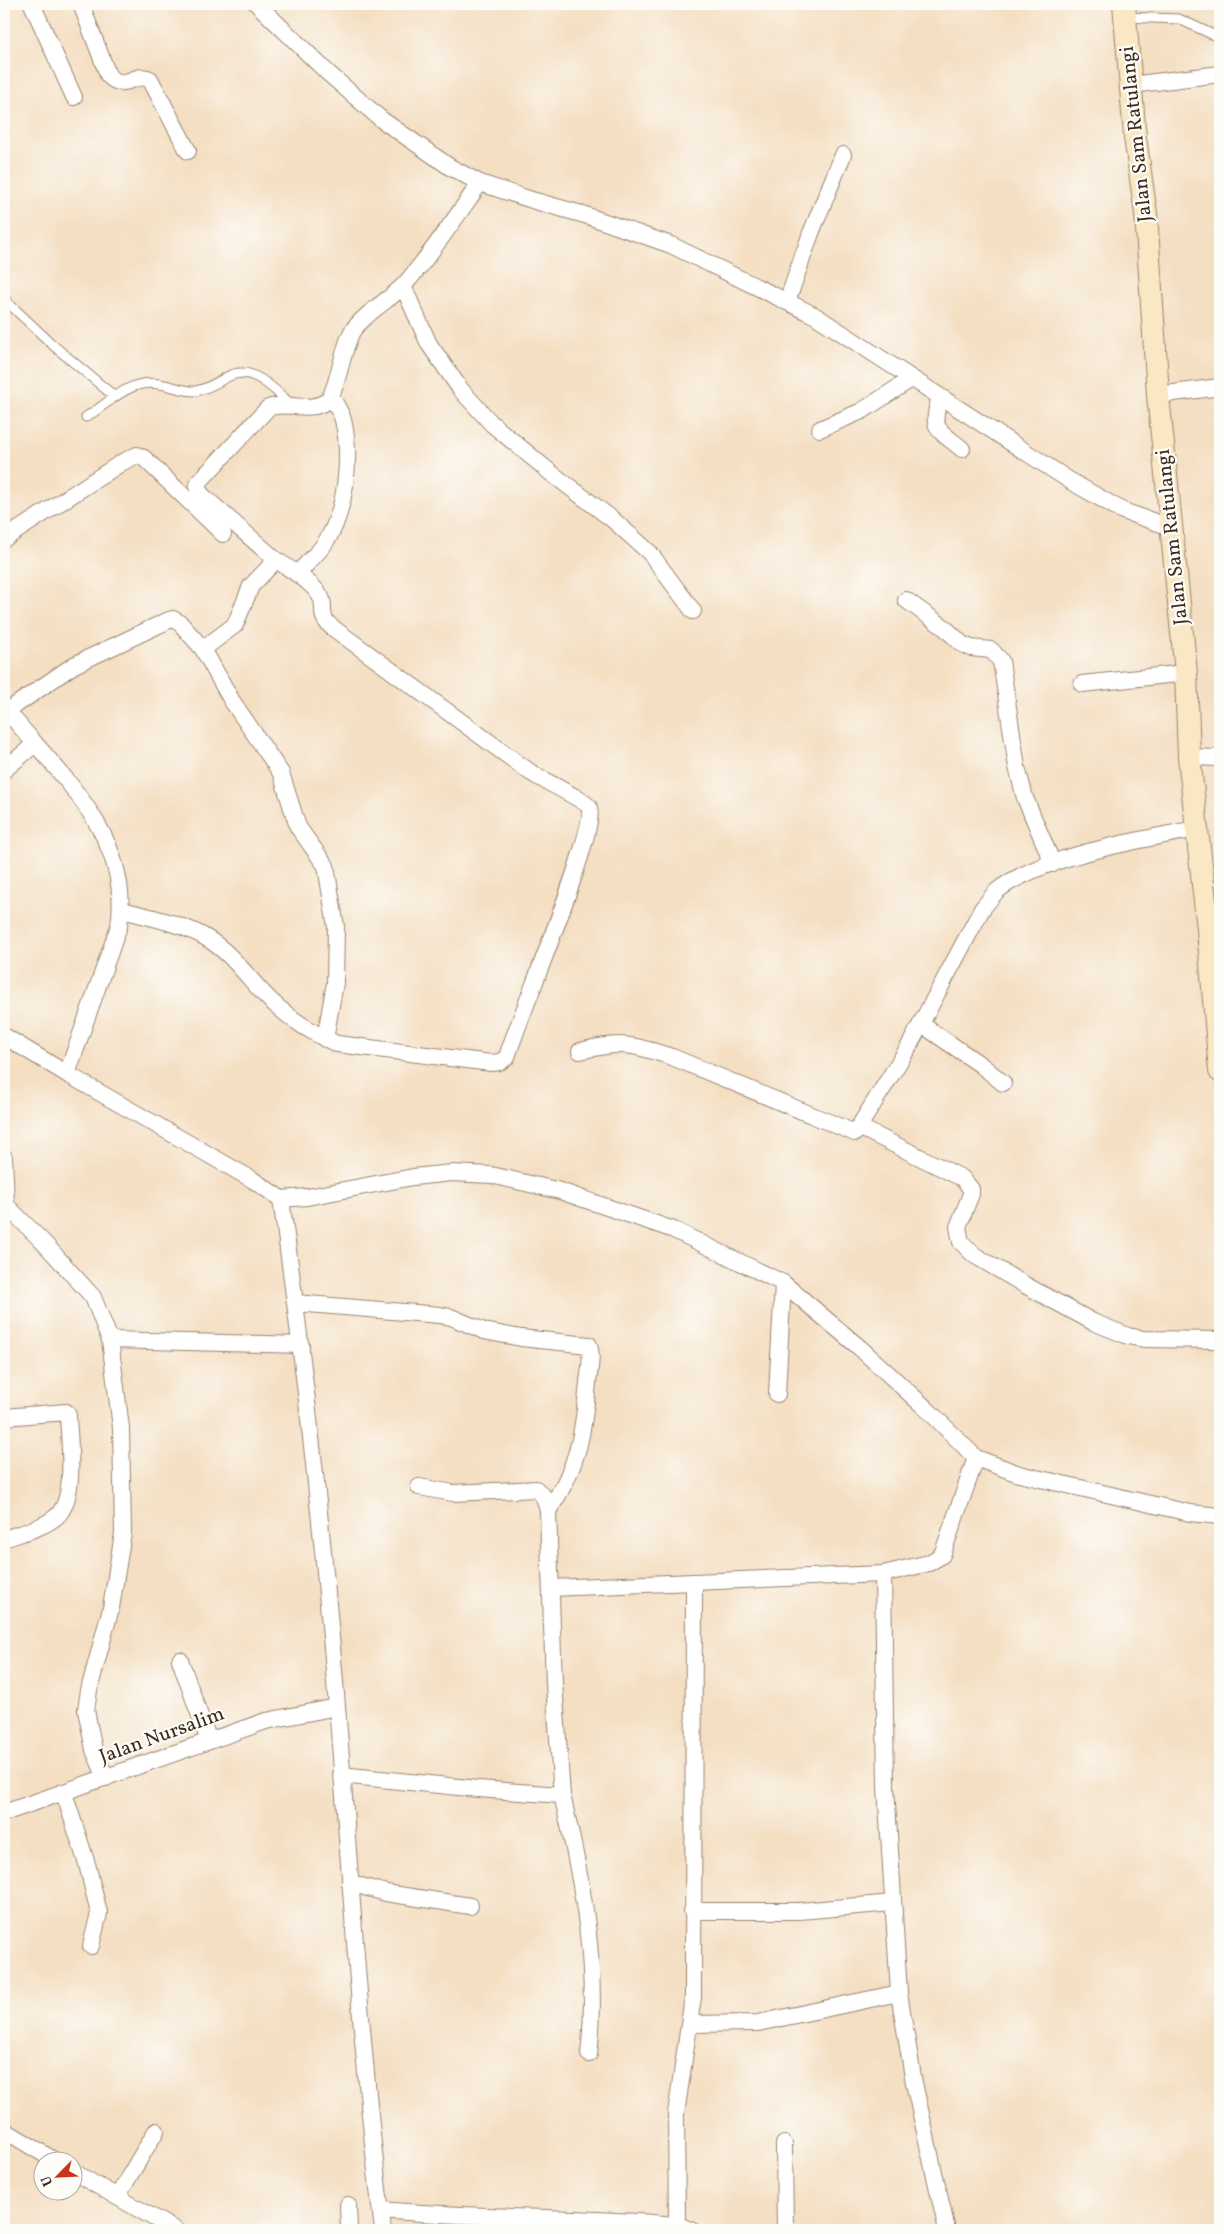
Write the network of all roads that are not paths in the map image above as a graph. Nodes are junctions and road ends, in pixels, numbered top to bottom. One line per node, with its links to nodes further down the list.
1 (32, 4): 8 (street)
2 (81, 4): 9 (street)
3 (257, 4): 11 (street)
4 (1125, 10): 5 (lane); 7 (street, Jalan Sam Ratulangi)
5 (1220, 38)
6 (1220, 74): 7 (street)
7 (1131, 85): 17 (street, Jalan Sam Ratulangi)
8 (74, 97)
9 (188, 151)
10 (843, 155): 14 (street)
11 (480, 183): 12 (street); 14 (street)
12 (403, 286): 18 (street); 32 (street)
13 (4, 299): 19 (lane)
14 (787, 302): 15 (street)
15 (911, 379): 20 (street); 23 (street)
16 (1220, 387): 17 (street)
17 (1158, 394): 26 (street, Jalan Sam Ratulangi)
18 (331, 396): 21 (street); 30 (street)
19 (112, 398): 21 (lane); 22 (lane)
20 (940, 398): 24 (street); 26 (street)
21 (294, 406): 25 (street)
22 (89, 415)
23 (820, 429)
24 (962, 449)
25 (192, 495): 27 (street); 28 (street); 29 (street)
26 (1173, 528): 34 (street, Jalan Sam Ratulangi)
27 (223, 534)
28 (4, 539)
29 (276, 560): 30 (street); 33 (street)
30 (297, 574): 48 (street)
31 (906, 600): 42 (street)
32 (693, 611)
33 (203, 649): 36 (street); 48 (street)
34 (1186, 672): 35 (street); 38 (street, Jalan Sam Ratulangi)
35 (1082, 684)
36 (5, 709): 37 (street)
37 (35, 744): 40 (street); 43 (street)
38 (1188, 757): 39 (street); 41 (street, Jalan Sam Ratulangi)
39 (1220, 758)
40 (4, 770)
41 (1196, 828): 42 (street); 44 (street, Jalan Sam Ratulangi)
42 (1053, 864): 47 (street)
43 (122, 910): 48 (street); 51 (street)
44 (1214, 929): 45 (street, Jalan Sam Ratulangi)
45 (1218, 1031): 50 (street, Jalan Sam Ratulangi)
46 (4, 1036): 51 (street)
47 (915, 1036): 52 (street); 53 (street)
48 (325, 1039)
49 (580, 1051): 53 (street)
50 (1220, 1071)
51 (67, 1074): 55 (street)
52 (1003, 1083)
53 (859, 1126): 60 (street)
54 (4, 1157): 56 (street)
55 (281, 1199): 57 (street); 58 (street)
56 (5, 1206): 59 (street)
57 (783, 1283): 62 (street); 64 (street)
58 (296, 1303): 61 (street); 66 (street)
59 (110, 1340): 61 (street); 76 (street)
60 (1220, 1340)
61 (301, 1345): 73 (street)
62 (777, 1394)
63 (4, 1417): 68 (street)
64 (976, 1458): 67 (street); 69 (street)
65 (419, 1487): 66 (street)
66 (548, 1511): 71 (street)
67 (1220, 1516)
68 (4, 1539)
69 (883, 1574): 70 (street); 81 (street)
70 (694, 1582): 71 (street); 83 (street)
71 (550, 1588): 78 (street)
72 (180, 1660): 74 (street)
73 (337, 1707): 74 (street, Jalan Nursalim); 75 (street)
74 (209, 1742): 76 (street, Jalan Nursalim)
75 (341, 1774): 78 (street); 80 (street)
76 (106, 1778): 77 (street, Jalan Nursalim)
77 (64, 1793): 79 (street, Jalan Nursalim); 84 (street)
78 (562, 1795): 87 (street)
79 (4, 1813)
80 (350, 1883): 82 (street); 95 (street)
81 (893, 1903): 83 (street); 85 (street)
82 (470, 1906)
83 (692, 1912): 86 (street)
84 (91, 1946)
85 (898, 1993): 86 (street); 103 (street)
86 (691, 2024): 97 (street)
87 (589, 2054)
88 (4, 2130): 91 (street)
89 (156, 2131): 93 (street)
90 (784, 2144): 102 (street)
91 (40, 2152)
92 (82, 2177): 93 (street)
93 (117, 2197): 98 (street)
94 (348, 2205): 99 (street)
95 (381, 2210): 96 (street); 100 (street)
96 (569, 2225): 97 (street)
97 (677, 2225): 101 (street)
98 (175, 2230)
99 (349, 2230)
100 (383, 2230)
101 (692, 2230)
102 (784, 2230)
103 (947, 2230)

